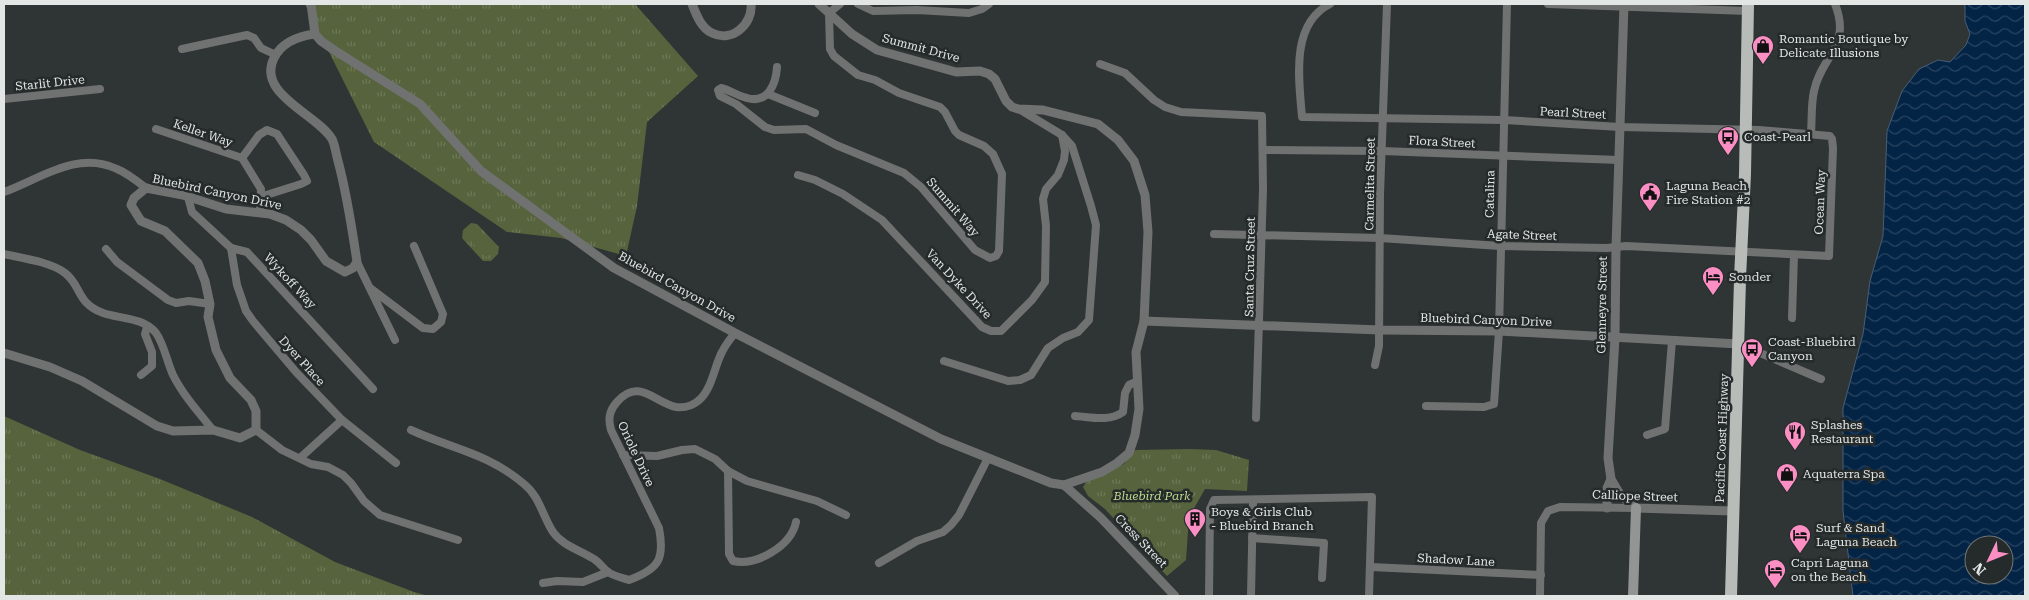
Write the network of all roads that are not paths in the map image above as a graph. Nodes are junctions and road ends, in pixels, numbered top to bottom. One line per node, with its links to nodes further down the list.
1 (311, 4): 16 (street)
2 (692, 4): 3 (street)
3 (752, 4)
4 (820, 4): 15 (street, Summit Drive)
5 (840, 4): 15 (street)
6 (858, 4): 7 (street)
7 (989, 4)
8 (1330, 4): 26 (street, Pearl Street)
9 (1387, 4): 26 (street, Carmelita Street)
10 (1507, 4): 27 (street, Catalina)
11 (1548, 4): 13 (street)
12 (1835, 4): 31 (street)
13 (1624, 5): 14 (street); 28 (street, Glenneyre Street)
14 (1748, 7): 30 (highway, Pacific Coast Highway)
15 (829, 13): 22 (street, Summit Way); 24 (street, Summit Drive)
16 (315, 34): 18 (street); 66 (street, Bluebird Canyon Drive)
17 (182, 49): 18 (street)
18 (276, 55): 57 (street)
19 (1100, 64): 34 (street, Santa Cruz Street)
20 (777, 67): 22 (street)
21 (100, 89): 23 (street, Starlit Drive)
22 (768, 94): 25 (street)
23 (4, 99)
24 (1018, 109): 32 (street); 61 (street)
25 (815, 113)
26 (1382, 117): 27 (street, Pearl Street); 35 (street, Carmelita Street)
27 (1504, 120): 28 (street, Pearl Street); 36 (street, Catalina)
28 (1620, 127): 30 (street, Pearl Street); 38 (street, Glenneyre Street)
29 (156, 129): 37 (street, Keller Way)
30 (1745, 130): 31 (street, Pearl Street); 53 (highway, Pacific Coast Highway)
31 (1812, 134): 33 (street, Pearl Street)
32 (1062, 135): 39 (street, Van Dyke Drive); 72 (street)
33 (1833, 148): 56 (street, Ocean Way)
34 (1263, 150): 35 (street, Flora Street); 46 (street, Santa Cruz Street)
35 (1382, 151): 36 (street, Flora Street); 47 (street, Carmelita Street)
36 (1503, 156): 38 (street, Flora Street); 49 (street, Catalina)
37 (242, 158): 42 (street, Keller Way); 42 (street)
38 (1619, 160): 50 (street, Glenneyre Street)
39 (798, 174)
40 (146, 188): 41 (street); 43 (street, Bluebird Canyon Drive); 59 (street, Bluebird Canyon Drive)
41 (4, 192)
42 (260, 197): 44 (street, Keller Way)
43 (188, 198): 44 (street, Bluebird Canyon Drive); 51 (street, Wykoff Way)
44 (260, 213): 57 (street, Bluebird Canyon Drive)
45 (1214, 234): 46 (street, Agate Street)
46 (1261, 235): 47 (street, Agate Street); 62 (street, Santa Cruz Street)
47 (1380, 238): 49 (street, Agate Street); 64 (street, Carmelita Street)
48 (414, 246): 58 (street)
49 (1500, 246): 50 (street, Agate Street); 65 (street, Catalina)
50 (1616, 247): 53 (street, Agate Street); 67 (street, Glenneyre Street)
51 (231, 248): 77 (street, Wykoff Way); 81 (street, Dyer Place)
52 (106, 249): 59 (street)
53 (1741, 252): 55 (street, Agate Street); 70 (highway, Pacific Coast Highway)
54 (4, 254): 63 (street)
55 (1794, 255): 56 (street, Agate Street); 60 (street)
56 (1829, 256)
57 (357, 262): 58 (street)
58 (370, 288): 68 (street)
59 (210, 304): 83 (street, Bluebird Canyon Drive)
60 (1792, 318)
61 (1144, 322): 62 (street, Bluebird Canyon Drive); 76 (street)
62 (1260, 325): 64 (street, Bluebird Canyon Drive); 80 (street, Santa Cruz Street)
63 (148, 327): 74 (street); 82 (street)
64 (1380, 330): 65 (street, Bluebird Canyon Drive); 73 (street, Carmelita Street)
65 (1499, 332): 67 (street, Bluebird Canyon Drive); 78 (street, Catalina)
66 (735, 333): 86 (street, Oriole Drive); 88 (street, Bluebird Canyon Drive)
67 (1615, 338): 69 (street, Bluebird Canyon Drive); 91 (street, Glenneyre Street)
68 (395, 340)
69 (1672, 341): 70 (street, Bluebird Canyon Drive); 85 (street)
70 (1739, 344): 75 (street, Bluebird Canyon Drive); 96 (highway, Pacific Coast Highway)
71 (4, 353): 82 (street)
72 (944, 361)
73 (1375, 365)
74 (141, 375)
75 (1821, 379)
76 (1138, 381): 79 (street); 92 (street)
77 (373, 388)
78 (1426, 406)
79 (1076, 416)
80 (1256, 418)
81 (342, 420): 87 (street); 89 (street, Dyer Place)
82 (213, 430): 83 (street)
83 (256, 430): 87 (street)
84 (411, 430): 103 (street)
85 (1648, 436)
86 (623, 455): 90 (street); 103 (street, Oriole Drive)
87 (300, 458): 100 (street)
88 (988, 458): 92 (street, Bluebird Canyon Drive); 101 (street)
89 (396, 463)
90 (728, 471): 97 (street); 98 (street)
91 (1611, 479): 94 (street); 95 (street, Glenneyre Street)
92 (1064, 485): 107 (street, Cress Street)
93 (1253, 500): 99 (street); 102 (street); 108 (street)
94 (1608, 508): 95 (street, Calliope Street); 104 (street, Calliope Street)
95 (1636, 508): 96 (street, Calliope Street); 112 (main road)
96 (1732, 511): 113 (highway, Pacific Coast Highway)
97 (846, 515)
98 (796, 522)
99 (1252, 538): 105 (street); 109 (street)
100 (458, 540)
101 (879, 563)
102 (1371, 567): 104 (street, Shadow Lane); 110 (street)
103 (608, 572): 106 (street)
104 (1541, 575): 111 (street)
105 (1322, 578)
106 (543, 583)
107 (1175, 596)
108 (1208, 596)
109 (1251, 596)
110 (1369, 596)
111 (1540, 596)
112 (1633, 596)
113 (1731, 596)

